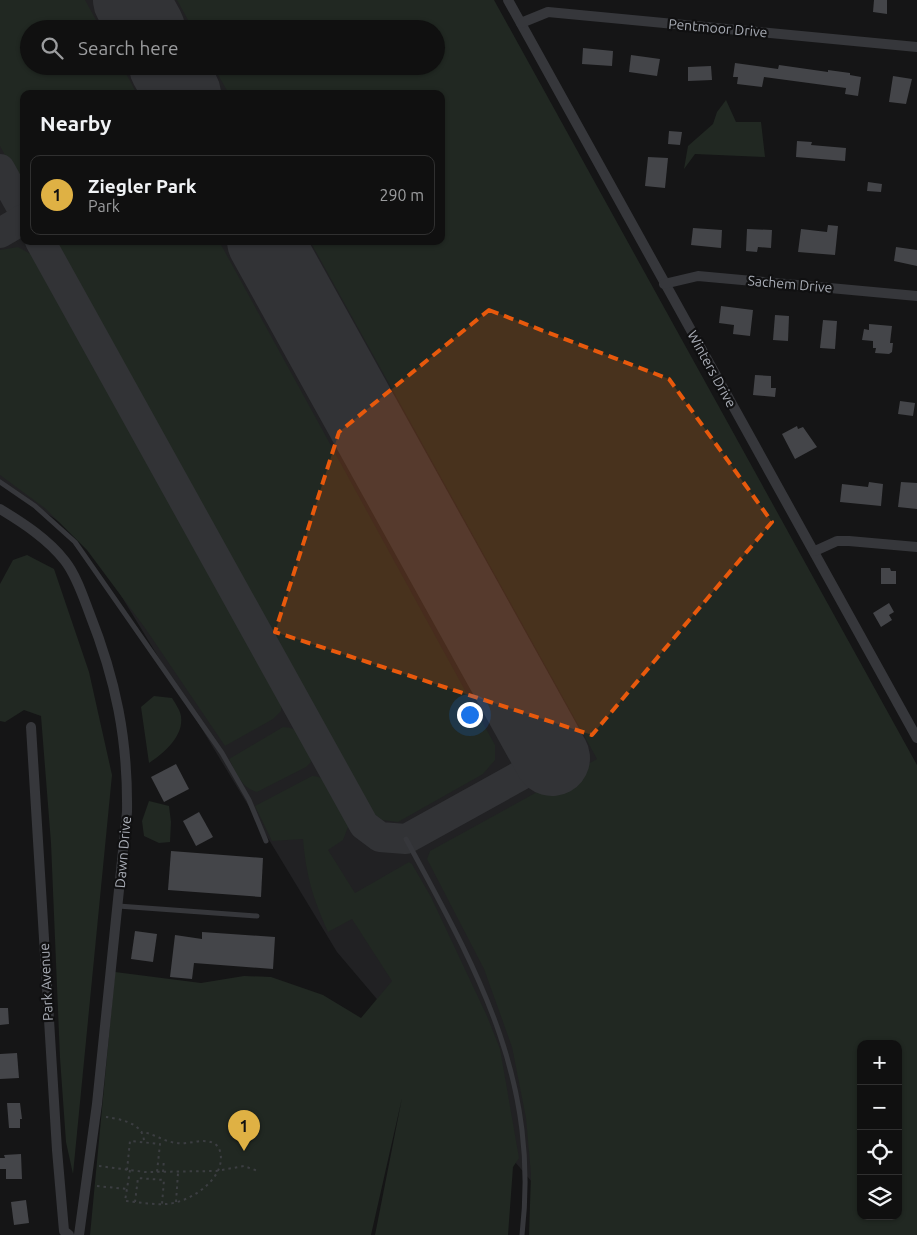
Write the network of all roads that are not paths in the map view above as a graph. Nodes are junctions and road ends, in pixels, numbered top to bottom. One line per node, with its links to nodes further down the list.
1 (508, 0): 2 (street, Winters Drive)
2 (521, 23): 3 (street, Pentmoor Drive); 4 (street, Winters Drive)
3 (917, 46)
4 (664, 284): 5 (street, Sachem Drive); 9 (street, Winters Drive)
5 (917, 296)
6 (0, 482): 13 (lane)
7 (0, 509): 14 (street, Dawn Drive)
8 (917, 546): 9 (street)
9 (815, 551): 11 (street, Winters Drive)
10 (32, 726): 16 (street, Park Avenue)
11 (917, 738)
12 (406, 838): 18 (lane)
13 (266, 841)
14 (118, 906): 15 (lane); 17 (street, Dawn Drive)
15 (257, 916)
16 (69, 1235)
17 (79, 1235)
18 (522, 1235)

